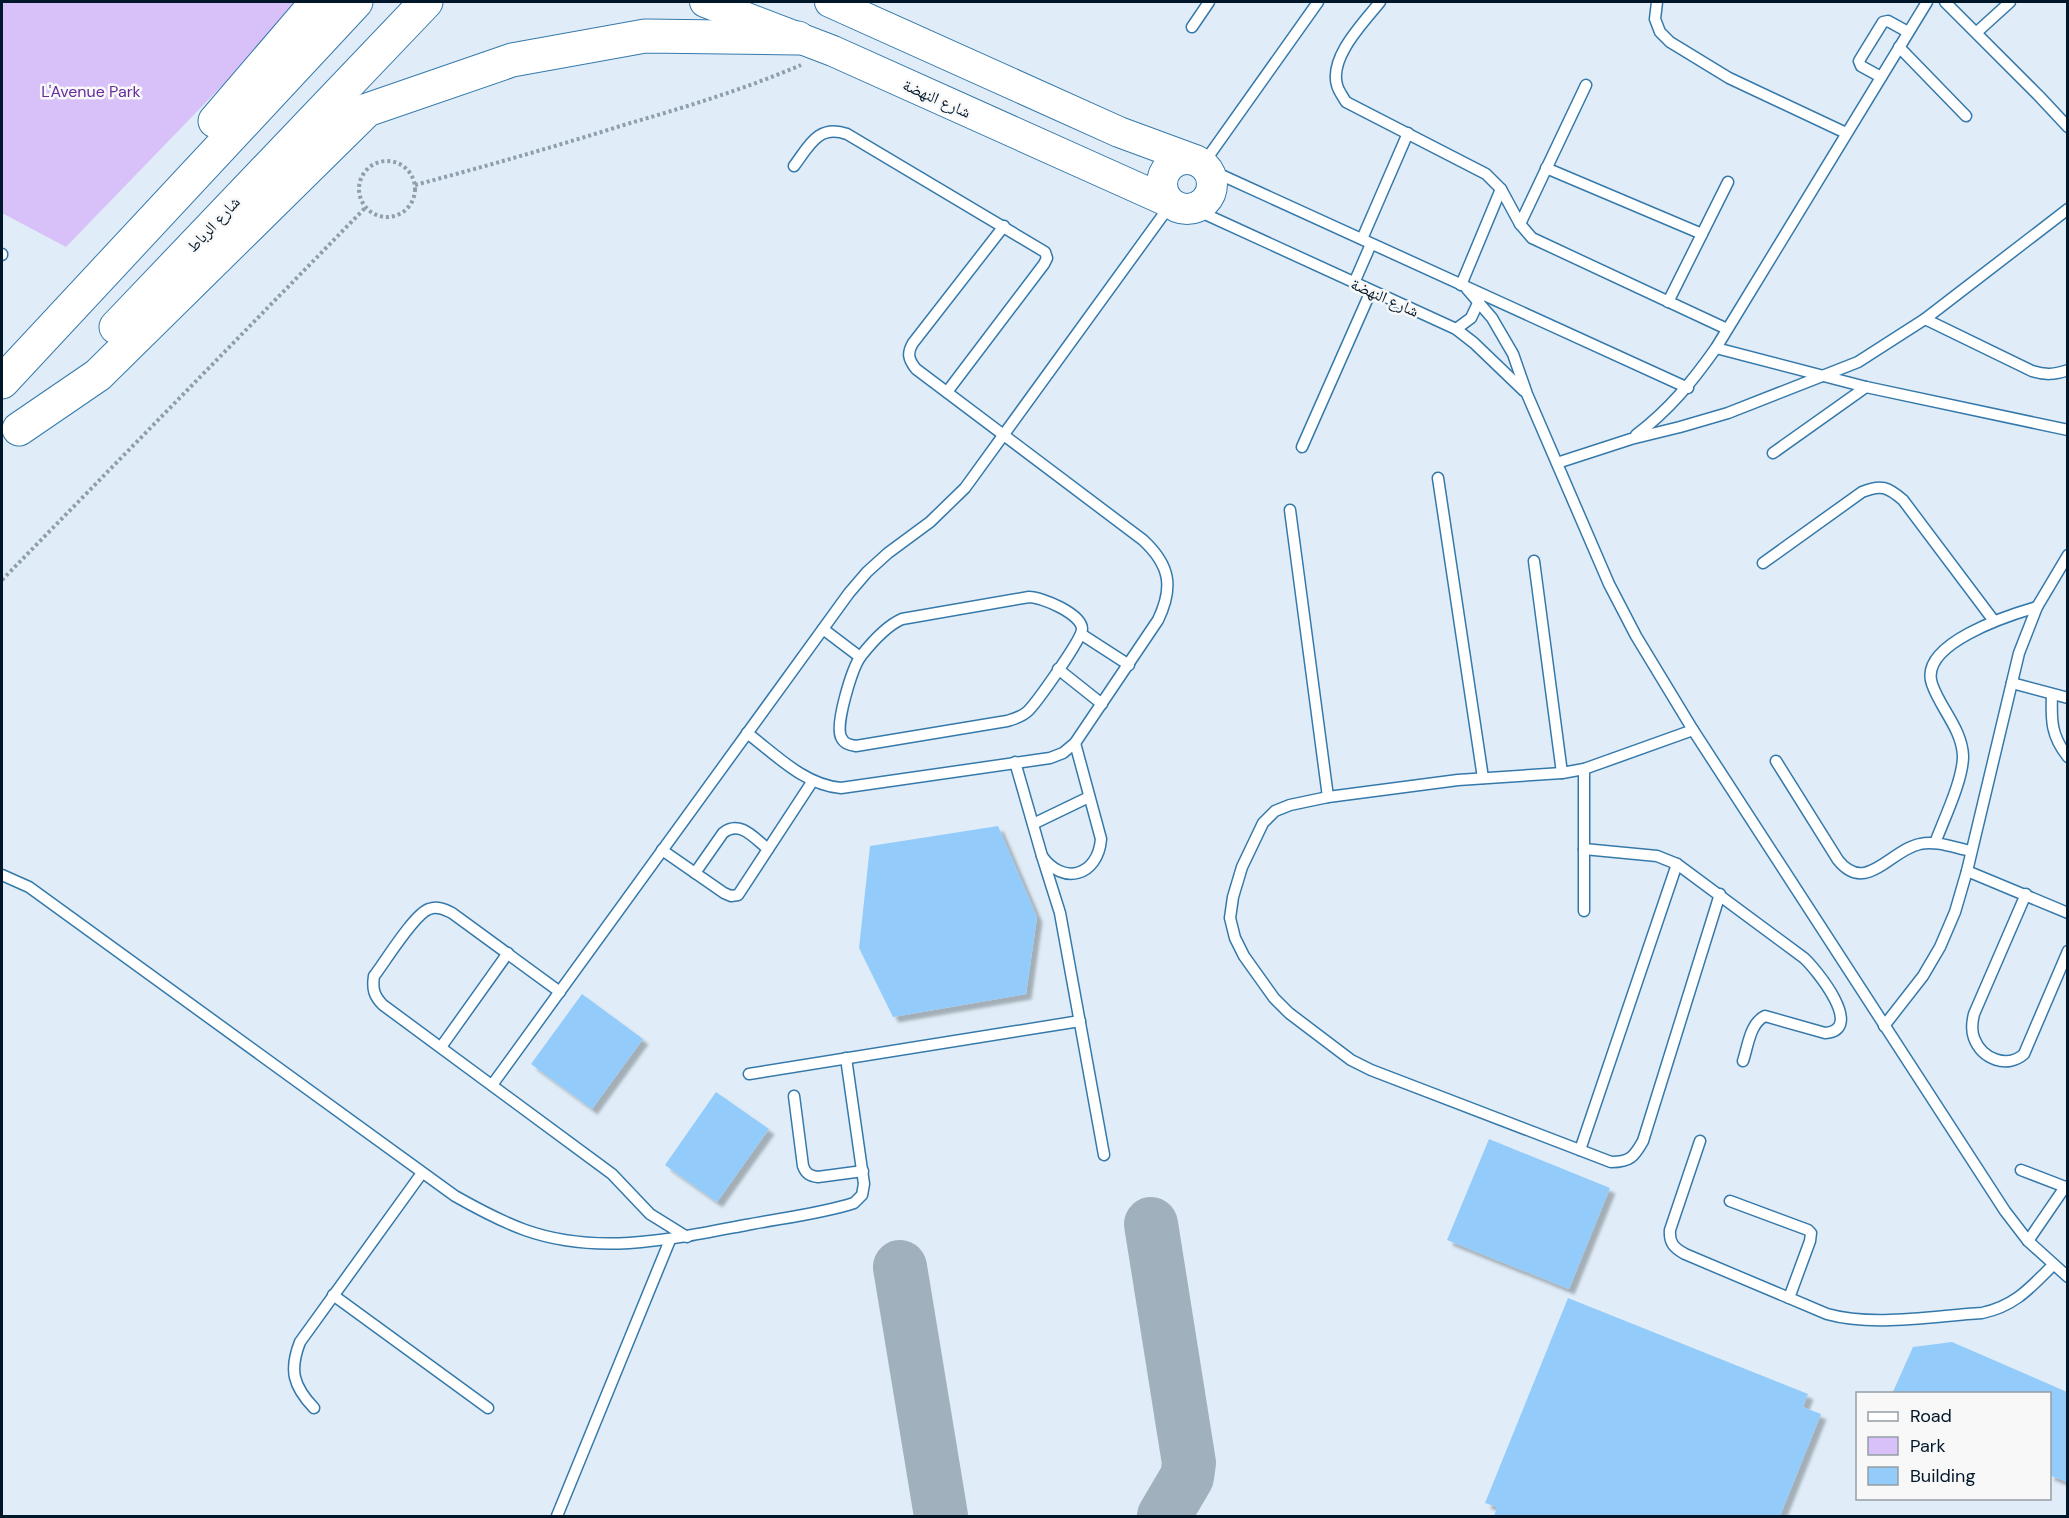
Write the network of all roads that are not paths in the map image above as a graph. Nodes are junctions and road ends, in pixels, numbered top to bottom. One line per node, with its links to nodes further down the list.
1 (317, 2): 31 (highway)
2 (356, 2): 31 (highway)
3 (426, 2): 54 (highway, شارع الرباط)
4 (705, 2): 16 (main road, شارع النهضة)
5 (830, 2): 24 (main road)
6 (1209, 2): 13 (lane)
7 (1318, 2): 24 (lane)
8 (1380, 2): 22 (lane)
9 (1657, 2): 23 (lane)
10 (1927, 2): 14 (lane)
11 (1945, 2): 15 (lane)
12 (2010, 2): 15 (lane)
13 (1192, 27)
14 (1908, 32): 17 (lane); 18 (lane)
15 (1977, 32): 21 (lane)
16 (798, 38): 29 (main road, شارع النهضة); 54 (highway)
17 (1899, 46): 18 (lane); 20 (lane)
18 (1881, 77): 23 (lane)
19 (1586, 85): 26 (lane)
20 (1966, 116)
21 (2067, 127)
22 (1408, 133): 28 (lane); 35 (lane)
23 (1846, 133): 43 (lane)
24 (1202, 164): 29 (main road); 29 (main road); 35 (lane)
25 (794, 166): 33 (lane)
26 (1546, 168): 32 (lane); 34 (lane)
27 (1728, 182): 34 (lane)
28 (1501, 189): 32 (lane); 37 (lane)
29 (1178, 204): 36 (lane, شارع النهضة); 53 (lane)
30 (2067, 209): 41 (lane)
31 (156, 216): 47 (highway)
32 (1520, 224): 40 (lane)
33 (1004, 226): 50 (lane); 50 (lane)
34 (1702, 234): 40 (lane)
35 (1367, 241): 36 (lane); 37 (lane)
36 (1354, 283): 38 (lane, شارع النهضة)
37 (1464, 287): 39 (lane); 49 (lane)
38 (1371, 291): 42 (lane, شارع النهضة); 56 (lane)
39 (1479, 301): 42 (lane); 51 (lane)
40 (1668, 302): 43 (lane)
41 (1925, 319): 45 (lane); 46 (lane)
42 (1456, 329): 51 (lane, شارع النهضة)
43 (1727, 329): 44 (lane)
44 (1716, 348): 46 (lane); 49 (lane)
45 (2067, 370)
46 (1821, 376): 48 (lane); 55 (lane)
47 (2, 382)
48 (1866, 387): 52 (lane); 57 (lane)
49 (1688, 388): 55 (lane)
50 (946, 392): 53 (lane)
51 (1527, 394): 58 (lane)
52 (2067, 430)
53 (1004, 436): 66 (lane); 69 (lane)
54 (10, 439)
55 (1631, 439): 58 (lane)
56 (1302, 447)
57 (1773, 453)
58 (1557, 463): 75 (lane)
59 (1438, 478): 83 (lane)
60 (1290, 510): 86 (lane)
61 (2067, 555): 64 (lane)
62 (1534, 561): 82 (lane)
63 (1763, 563): 65 (lane)
64 (2037, 607): 65 (lane); 71 (lane)
65 (1994, 621): 88 (lane)
66 (823, 629): 68 (lane); 76 (lane)
67 (1082, 634): 68 (lane); 69 (lane); 70 (lane)
68 (860, 657): 70 (lane)
69 (1129, 664): 74 (lane)
70 (1058, 669): 74 (lane)
71 (2012, 683): 72 (lane); 92 (lane)
72 (2052, 695): 73 (lane); 78 (lane)
73 (2067, 698)
74 (1102, 704): 77 (lane)
75 (1693, 730): 81 (lane); 106 (lane)
76 (747, 733): 84 (lane); 91 (lane)
77 (1075, 743): 80 (lane); 85 (lane)
78 (2067, 757)
79 (1776, 761): 88 (lane)
80 (1015, 762): 84 (lane); 87 (lane)
81 (1584, 769): 82 (lane); 90 (lane)
82 (1562, 773): 83 (lane)
83 (1483, 778): 86 (lane)
84 (812, 782): 89 (lane)
85 (1089, 797): 87 (lane); 93 (lane)
86 (1328, 797): 114 (lane)
87 (1033, 824): 93 (lane)
88 (1935, 843): 92 (lane)
89 (768, 849): 96 (lane); 96 (lane)
90 (1584, 849): 94 (lane); 100 (lane)
91 (662, 850): 96 (lane); 104 (lane)
92 (1971, 851): 95 (lane)
93 (1042, 856): 105 (lane)
94 (1677, 864): 98 (lane); 114 (lane)
95 (1967, 871): 99 (lane); 106 (lane)
96 (695, 873)
97 (2, 875): 118 (lane)
98 (1720, 894): 109 (lane); 114 (lane)
99 (2026, 894): 101 (lane); 102 (lane)
100 (1584, 911)
101 (2067, 913)
102 (2067, 951)
103 (508, 954): 104 (lane); 107 (lane); 107 (lane)
104 (560, 992): 111 (lane)
105 (1080, 1021): 108 (lane); 115 (lane)
106 (1884, 1026): 123 (lane)
107 (441, 1047): 111 (lane)
108 (846, 1058): 110 (lane); 117 (lane)
109 (1743, 1061)
110 (748, 1074)
111 (492, 1085): 121 (lane)
112 (794, 1096): 117 (lane)
113 (1700, 1141): 127 (lane)
114 (1580, 1150)
115 (1104, 1155)
116 (2021, 1170): 119 (lane)
117 (863, 1171): 121 (lane)
118 (422, 1173): 122 (lane); 126 (lane)
119 (2066, 1187): 123 (lane)
120 (1730, 1201): 127 (lane)
121 (687, 1237): 122 (lane)
122 (670, 1240): 130 (lane)
123 (2028, 1241): 124 (lane)
124 (2052, 1265): 125 (lane); 127 (lane)
125 (2067, 1277)
126 (333, 1295): 128 (lane); 129 (lane)
127 (1789, 1298)
128 (314, 1408)
129 (488, 1408)
130 (557, 1516)

